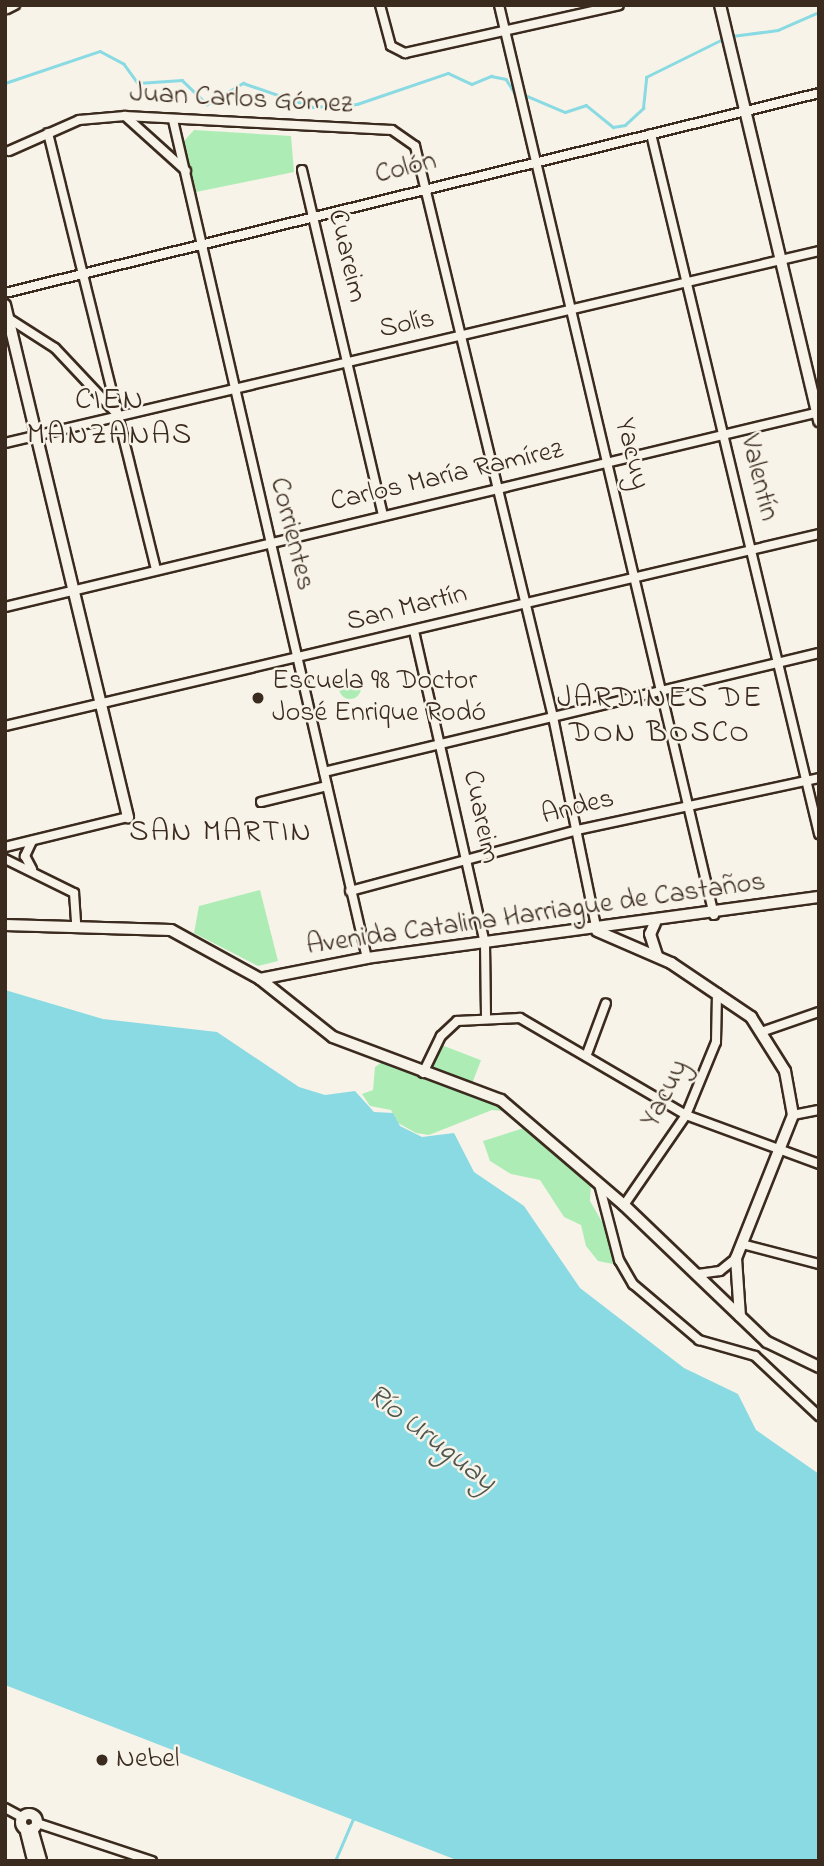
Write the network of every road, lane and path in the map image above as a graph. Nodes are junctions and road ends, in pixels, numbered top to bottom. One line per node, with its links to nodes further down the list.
1 (380, 5): 5 (street)
2 (499, 5): 5 (street, Yacuy)
3 (619, 5): 5 (street)
4 (720, 5): 7 (street)
5 (505, 31): 13 (street, Yacuy)
6 (819, 93): 7 (street, Colón)
7 (745, 110): 11 (street, Colón); 20 (street)
8 (125, 116): 9 (street, Juan Carlos Gómez); 10 (street, Juan Carlos Gómez); 15 (street)
9 (173, 120): 15 (street, Corrientes); 16 (street, Juan Carlos Gómez)
10 (48, 133): 12 (street, Juan Carlos Gómez); 21 (street)
11 (651, 134): 13 (street, Colón); 22 (street, Valentín)
12 (9, 151)
13 (537, 161): 16 (street, Colón); 25 (street, Yacuy)
14 (302, 170): 17 (street, Cuareim)
15 (186, 172): 18 (street, Corrientes)
16 (426, 188): 17 (street, Colón); 27 (street)
17 (313, 215): 18 (street, Colón); 28 (street, Cuareim)
18 (199, 241): 21 (street, Colón); 29 (street, Corrientes)
19 (819, 251): 20 (street, Solís)
20 (782, 261): 22 (street, Solís); 30 (street)
21 (85, 272): 23 (street, Colón); 31 (street)
22 (685, 284): 25 (street, Solís); 33 (street, Valentín)
23 (5, 293)
24 (5, 305): 26 (street)
25 (572, 309): 27 (street, Solís); 35 (street, Yacuy)
26 (7, 316): 31 (street); 32 (street)
27 (459, 337): 28 (street, Solís); 36 (street)
28 (346, 362): 29 (street, Solís); 37 (street, Cuareim)
29 (233, 391): 31 (street, Solís); 39 (street, Corrientes)
30 (818, 415): 33 (street, Carlos María Ramírez)
31 (119, 416): 32 (street, Solís); 41 (street)
32 (38, 435): 34 (street, Solís); 43 (street)
33 (723, 436): 35 (street, Carlos María Ramírez); 40 (street, Valentín)
34 (5, 443)
35 (609, 461): 36 (street, Carlos María Ramírez); 42 (street, Yacuy)
36 (497, 490): 37 (street, Carlos María Ramírez); 44 (street)
37 (383, 516): 39 (street, Carlos María Ramírez)
38 (819, 534): 40 (street, San Martín)
39 (270, 542): 41 (street, Carlos María Ramírez); 48 (street, Corrientes)
40 (752, 550): 42 (street, San Martín); 49 (street, Valentín)
41 (156, 569): 43 (street, Carlos María Ramírez)
42 (638, 577): 44 (street, San Martín); 50 (street, Yacuy)
43 (73, 590): 45 (street, Carlos María Ramírez); 51 (street)
44 (526, 604): 46 (street, San Martín); 52 (street)
45 (5, 607)
46 (414, 631): 48 (street, San Martín); 54 (street, Cuareim)
47 (819, 653): 49 (street)
48 (298, 659): 51 (street, San Martín); 55 (street, Corrientes)
49 (779, 662): 50 (street); 57 (street, Valentín)
50 (664, 690): 52 (street); 60 (street, Yacuy)
51 (101, 703): 53 (street, San Martín); 61 (street)
52 (553, 717): 54 (street); 62 (street)
53 (5, 726)
54 (441, 744): 55 (street); 67 (street, Cuareim)
55 (324, 772): 58 (street, Corrientes)
56 (819, 778): 57 (street, Andes)
57 (807, 781): 60 (street, Andes); 63 (street, Valentín)
58 (327, 786): 59 (street); 69 (street, Corrientes)
59 (261, 802)
60 (690, 804): 62 (street, Andes); 71 (street, Yacuy)
61 (128, 817): 64 (street)
62 (577, 830): 67 (street, Andes); 75 (street)
63 (819, 834)
64 (32, 841): 65 (street); 68 (street)
65 (5, 847)
66 (5, 859): 68 (street)
67 (467, 862): 69 (street, Andes); 76 (street, Cuareim)
68 (34, 872): 73 (street)
69 (350, 891): 78 (street, Corrientes)
70 (819, 897): 71 (street, Avenida Catalina Harriague de Castaños)
71 (714, 915): 72 (street, Avenida Catalina Harriague de Castaños)
72 (655, 923): 75 (street, Avenida Catalina Harriague de Castaños); 77 (street)
73 (76, 924): 74 (street); 79 (street)
74 (5, 925)
75 (597, 931): 76 (street, Avenida Catalina Harriague de Castaños); 77 (street)
76 (485, 944): 78 (street, Avenida Catalina Harriague de Castaños); 83 (street, Cuareim)
77 (657, 956): 80 (street)
78 (367, 958): 79 (street, Avenida Catalina Harriague de Castaños)
79 (260, 979): 86 (street)
80 (717, 993): 84 (street); 88 (street, Yacuy)
81 (606, 1003): 85 (street)
82 (819, 1012): 84 (street)
83 (486, 1015): 85 (street); 86 (street)
84 (764, 1031): 89 (street)
85 (587, 1054): 88 (street)
86 (423, 1073): 92 (street)
87 (819, 1110): 89 (street)
88 (686, 1115): 90 (street); 93 (street, Yacuy)
89 (793, 1115): 90 (street)
90 (782, 1155): 91 (street); 94 (street)
91 (819, 1164)
92 (598, 1182): 93 (street); 100 (street)
93 (624, 1205): 97 (street)
94 (742, 1244): 95 (street); 96 (street)
95 (736, 1258): 97 (street); 98 (street)
96 (819, 1264)
97 (698, 1274): 98 (street)
98 (740, 1317): 99 (street)
99 (819, 1367)
100 (819, 1416)
101 (5, 1808): 102 (street)
102 (22, 1817): 103 (main road)
103 (32, 1827): 104 (main road); 105 (main road); 106 (street)
104 (33, 1861)
105 (41, 1861)
106 (152, 1861)

